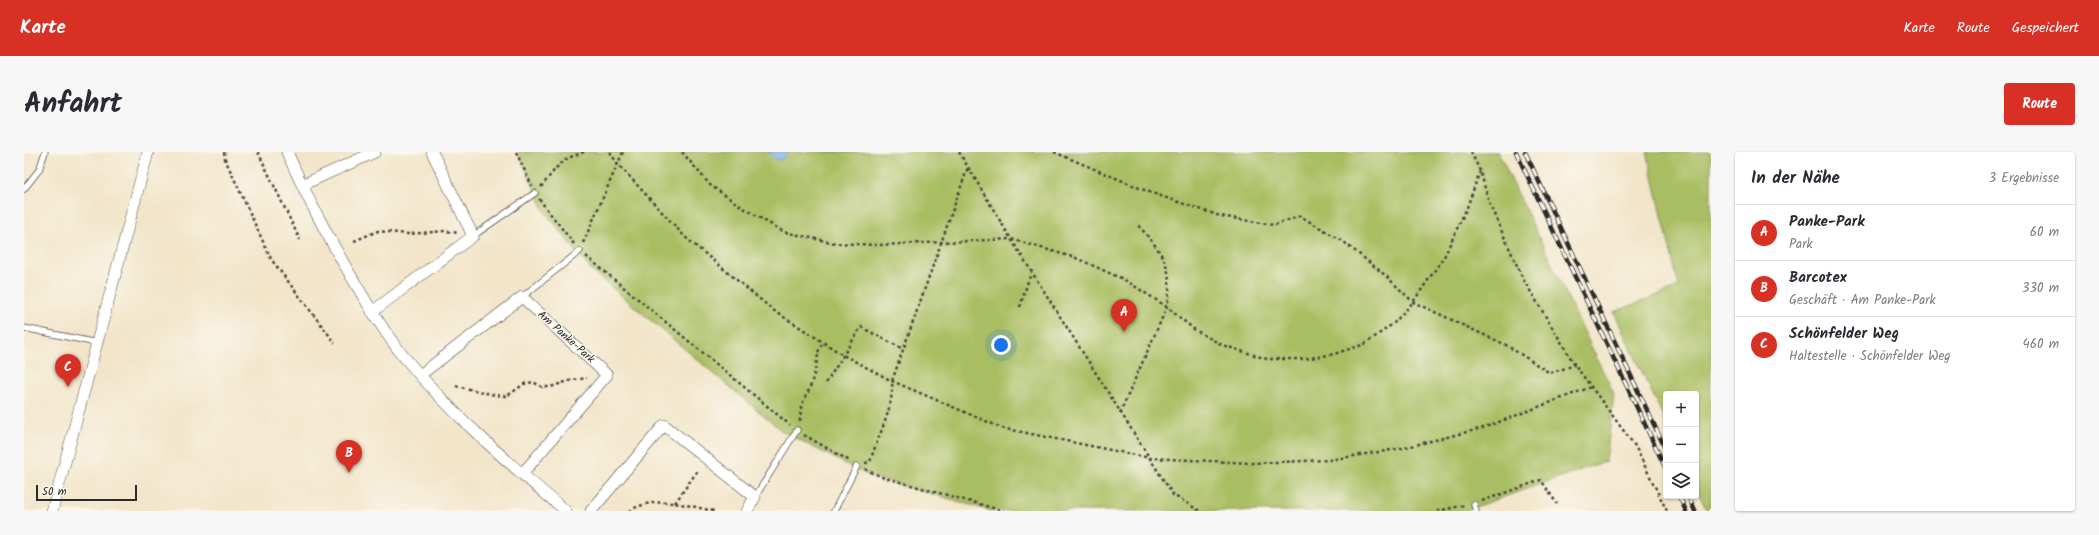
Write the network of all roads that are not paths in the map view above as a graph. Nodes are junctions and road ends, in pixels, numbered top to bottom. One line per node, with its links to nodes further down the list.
1 (45, 152): 7 (lane)
2 (148, 152): 14 (street)
3 (287, 152): 6 (street)
4 (375, 152): 6 (street)
5 (432, 152): 9 (street)
6 (302, 185): 12 (street)
7 (24, 189)
8 (535, 192): 9 (lane)
9 (473, 236): 12 (street)
10 (580, 251): 11 (lane)
11 (522, 296): 15 (street); 18 (street, Am Panke-Park)
12 (372, 312): 15 (street)
13 (24, 328): 14 (lane)
14 (97, 342): 21 (street)
15 (420, 374): 18 (street)
16 (797, 430): 19 (lane)
17 (858, 466): 25 (lane)
18 (522, 474): 22 (street)
19 (754, 497): 23 (street); 24 (street)
20 (1474, 504): 26 (lane)
21 (52, 511)
22 (566, 511)
23 (591, 511)
24 (746, 511)
25 (834, 511)
26 (1476, 511)

